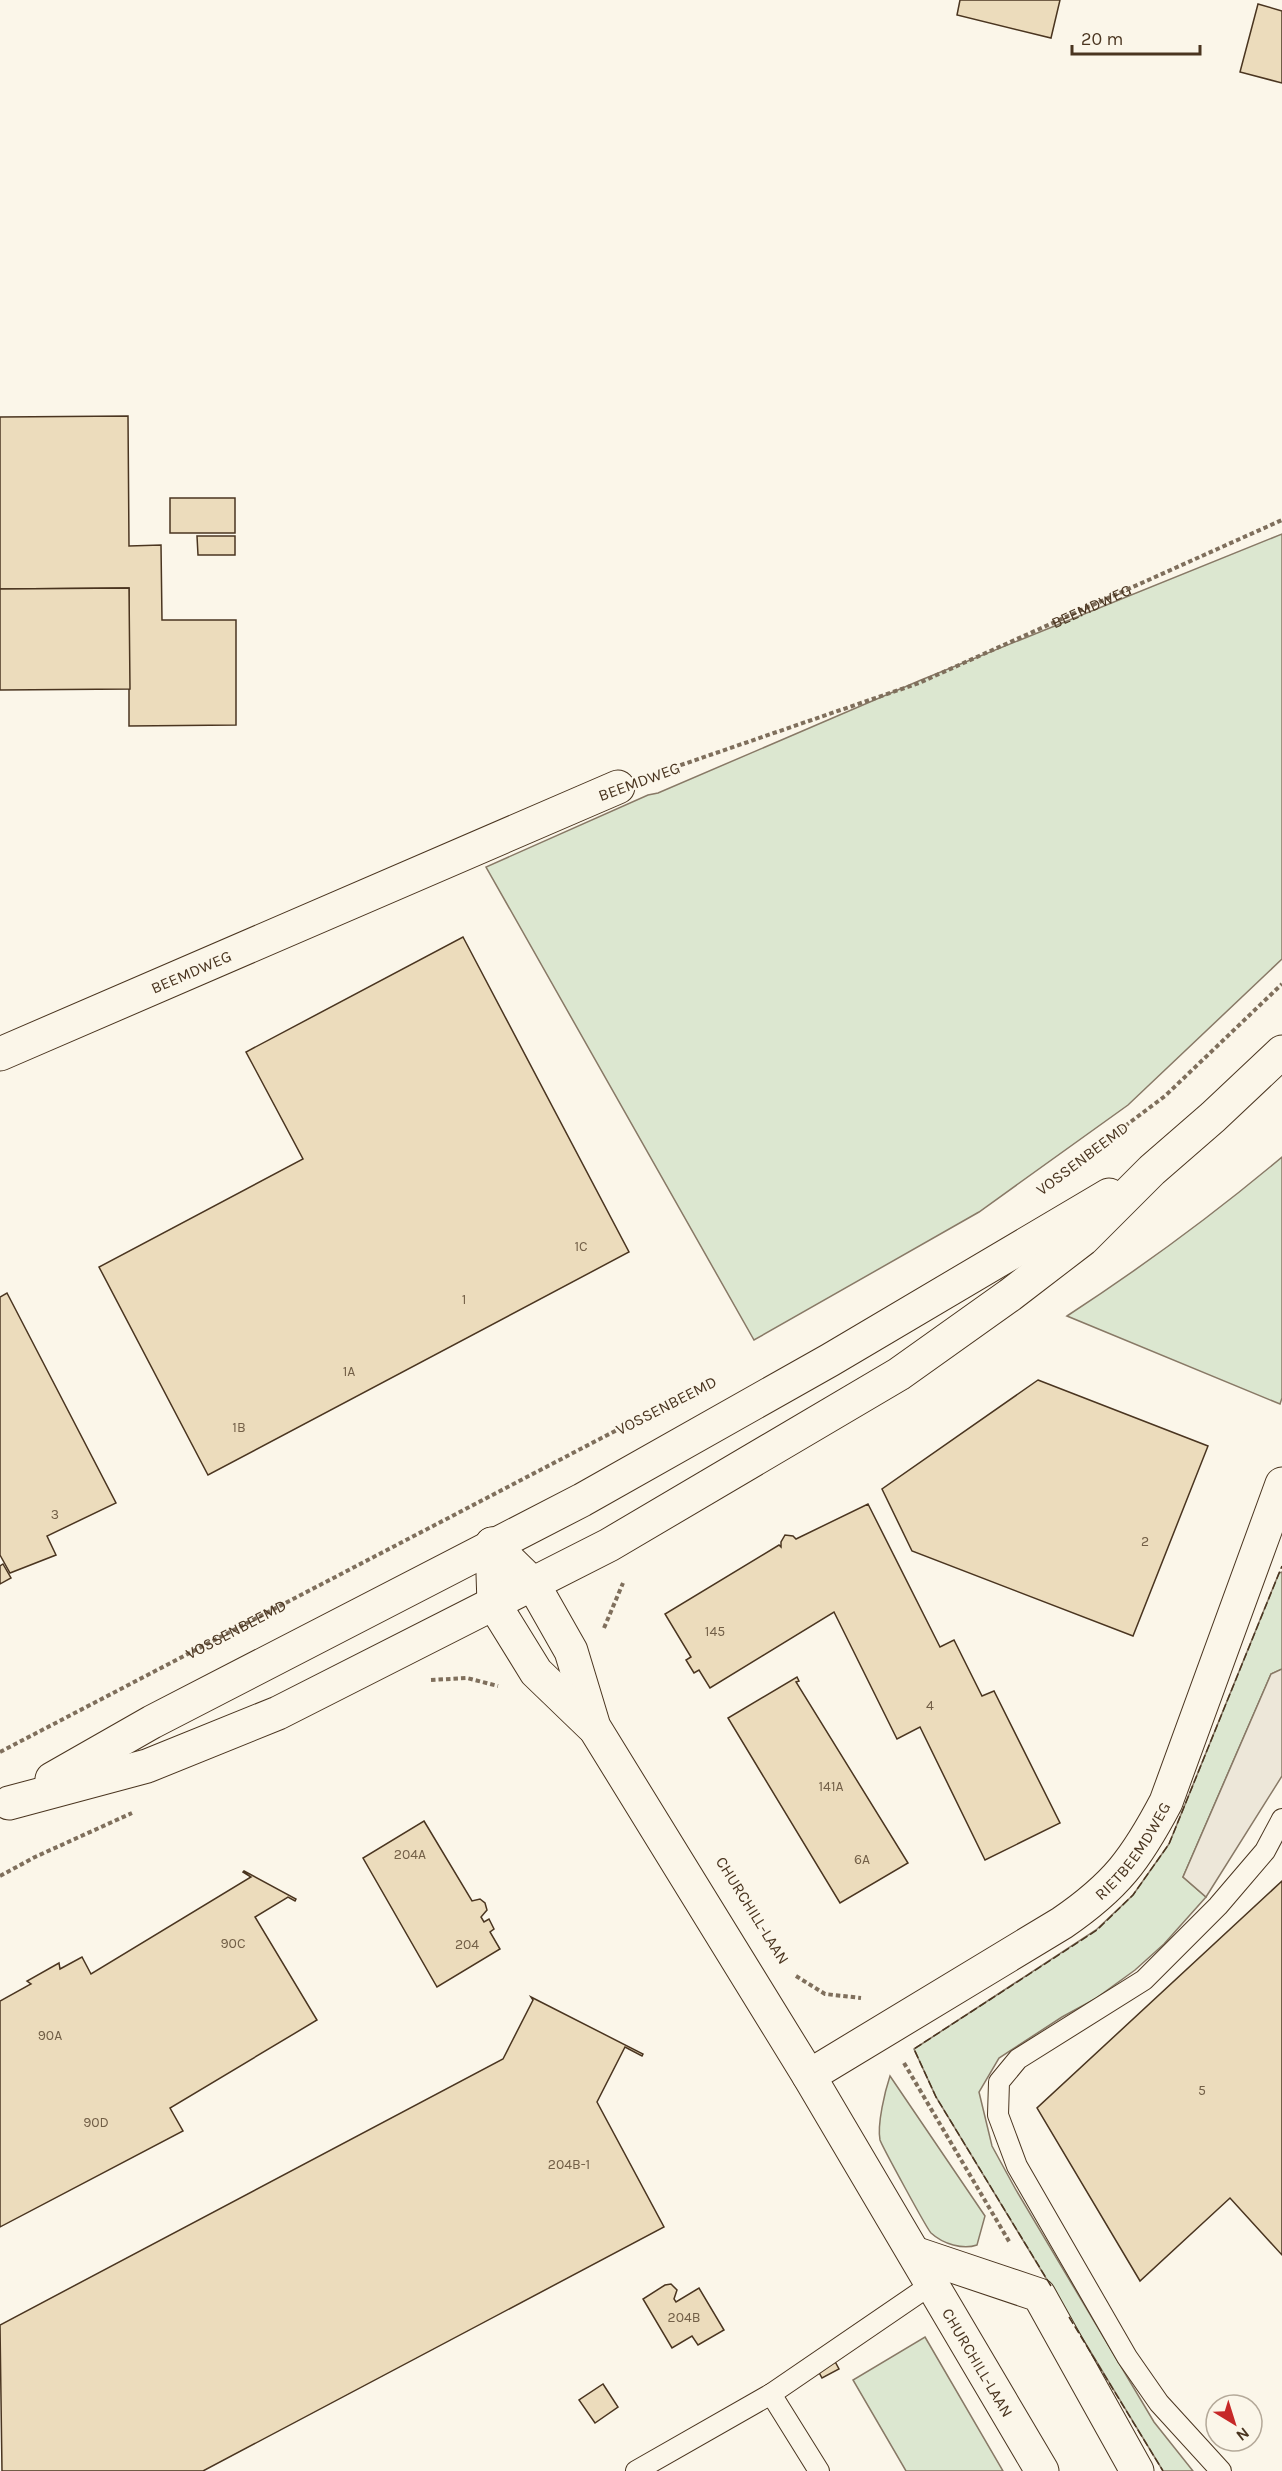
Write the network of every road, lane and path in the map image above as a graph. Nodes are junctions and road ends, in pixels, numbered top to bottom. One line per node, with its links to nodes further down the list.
1 (1282, 519): 2 (path, BEEMDWEG)
2 (618, 787): 5 (street, BEEMDWEG)
3 (1282, 984): 7 (path, VOSSENBEEMD)
4 (1282, 1052): 6 (street)
5 (0, 1054)
6 (1152, 1170): 11 (street); 13 (street)
7 (1044, 1186)
8 (666, 1405): 17 (path, VOSSENBEEMD)
9 (1282, 1484): 10 (street, RIETBEEMDWEG)
10 (1276, 1520): 21 (street, RIETBEEMDWEG)
11 (492, 1544): 13 (street, CHURCHILL-LAAN); 14 (street, CHURCHILL-LAAN); 18 (street)
12 (627, 1576): 15 (path)
13 (533, 1584): 14 (street); 16 (street, CHURCHILL-LAAN)
14 (494, 1604): 16 (street, CHURCHILL-LAAN); 18 (street)
15 (602, 1633)
16 (594, 1727): 22 (street, CHURCHILL-LAAN)
17 (0, 1752)
18 (5, 1806)
19 (1282, 1819): 31 (lane)
20 (792, 1972): 21 (path, CHURCHILL-LAAN)
21 (884, 2030): 22 (street, RIETBEEMDWEG); 25 (path, CHURCHILL-LAAN)
22 (809, 2076): 23 (street, CHURCHILL-LAAN)
23 (914, 2253): 24 (street, CHURCHILL-LAAN); 25 (street)
24 (932, 2284): 26 (lane); 29 (street, CHURCHILL-LAAN)
25 (1039, 2295): 30 (street)
26 (771, 2394): 27 (lane); 28 (lane)
27 (636, 2471)
28 (819, 2471)
29 (1042, 2471)
30 (1137, 2471)
31 (1221, 2471)

